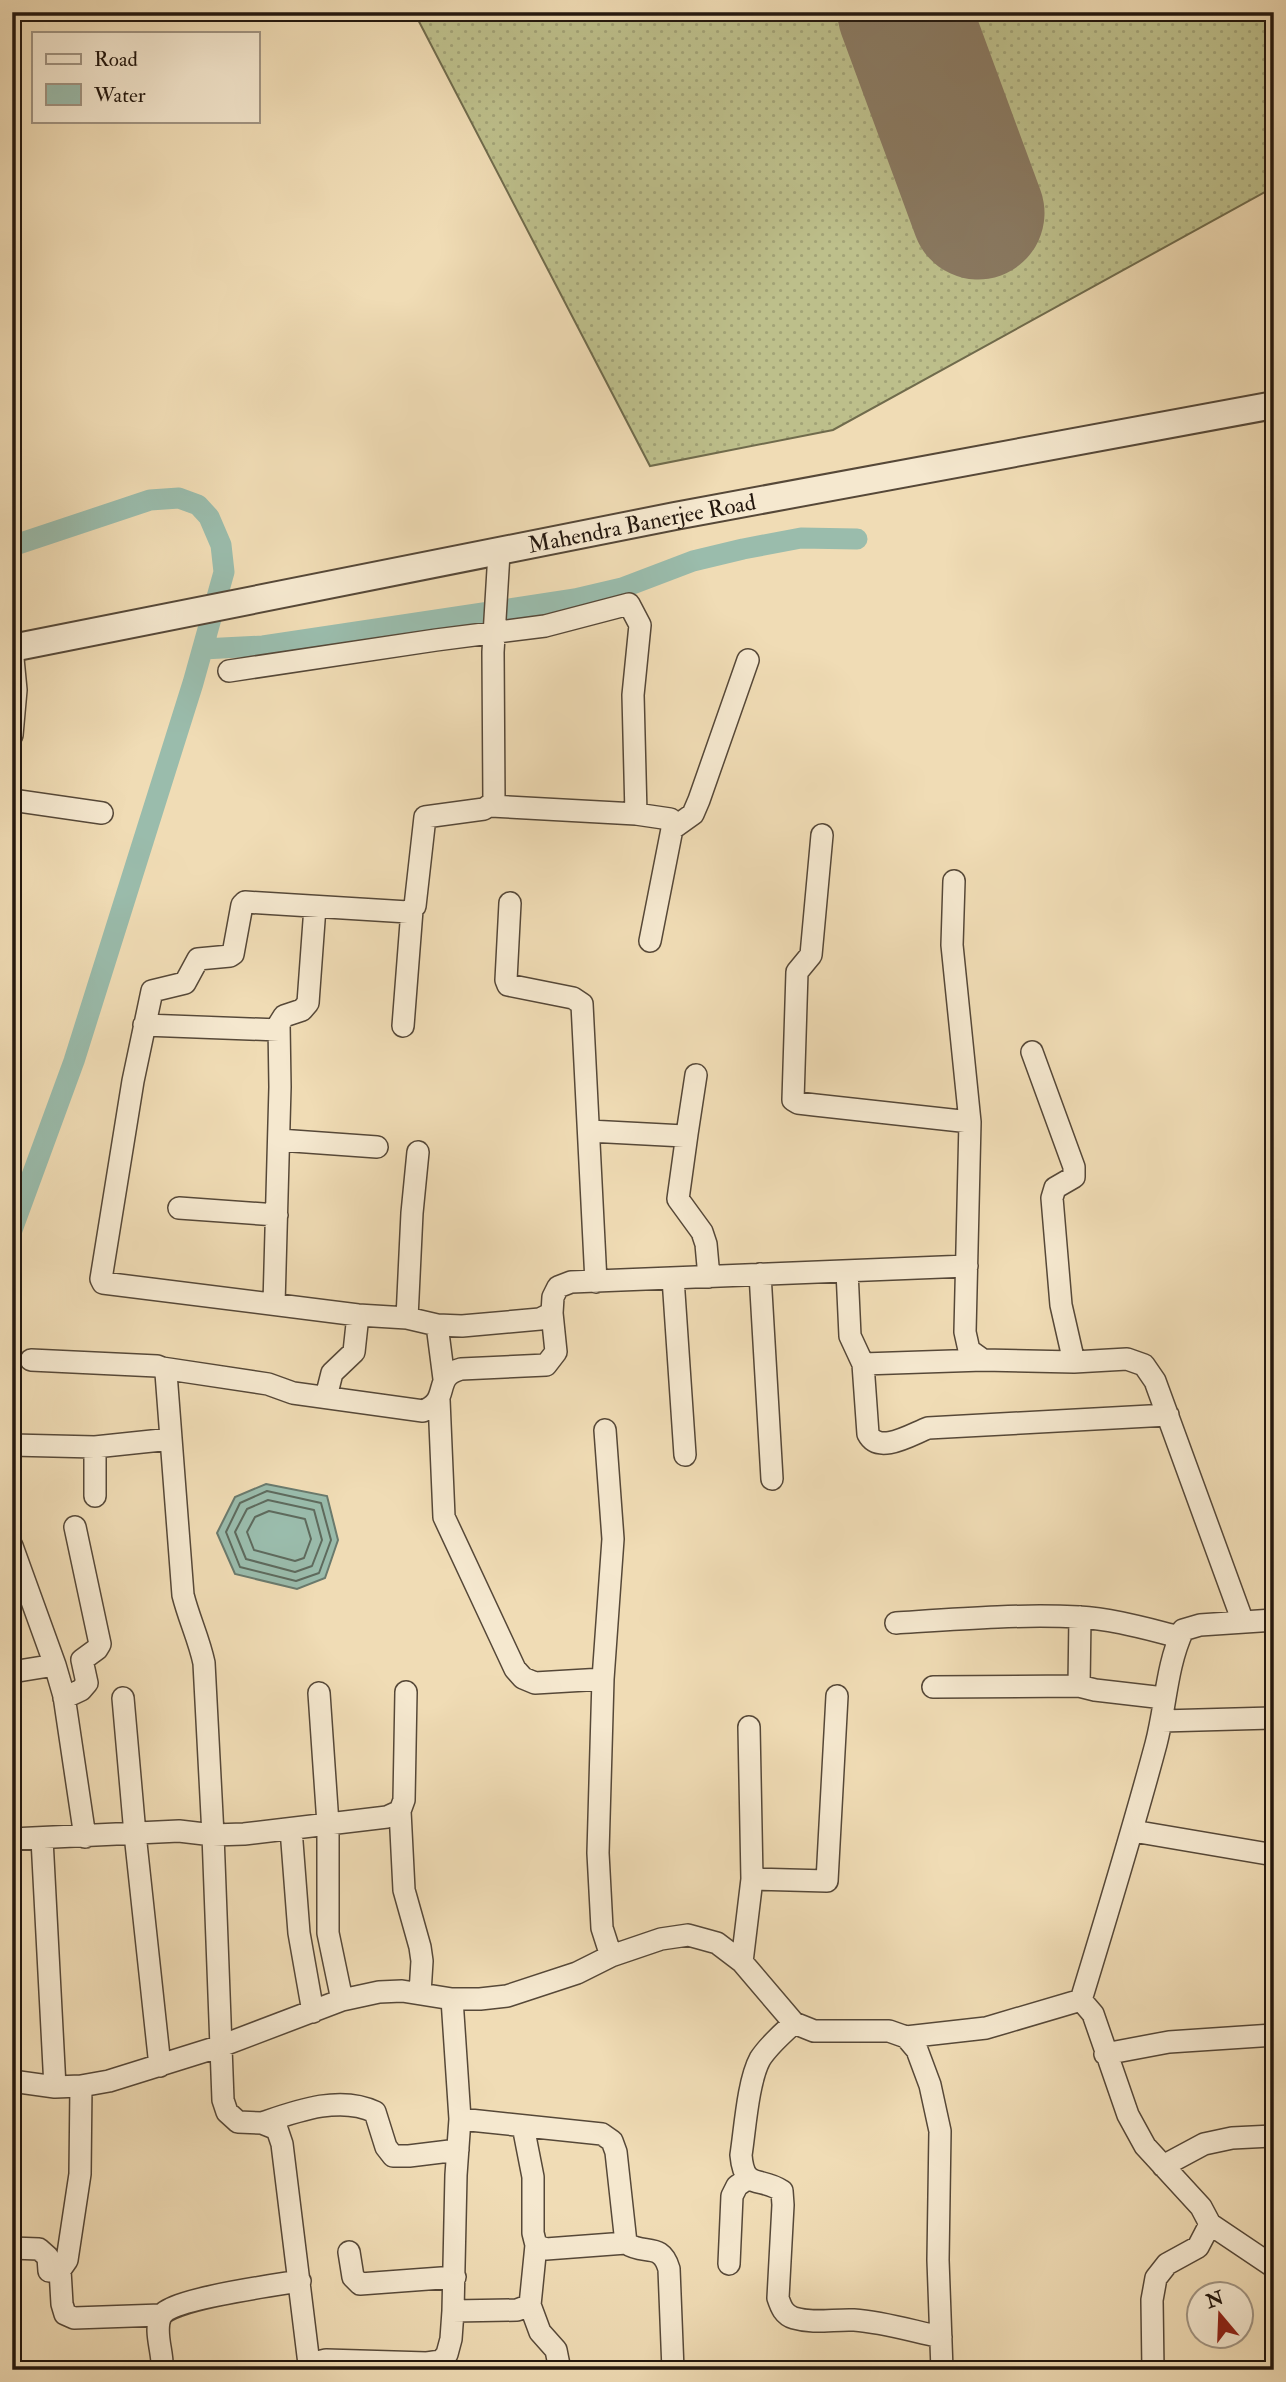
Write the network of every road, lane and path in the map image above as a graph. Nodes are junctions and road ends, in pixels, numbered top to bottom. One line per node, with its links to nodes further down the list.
1 (1274, 405): 2 (street, Mahendra Banerjee Road)
2 (499, 553): 3 (street); 4 (street, Mahendra Banerjee Road)
3 (494, 629): 6 (street); 9 (street); 11 (street)
4 (12, 648): 7 (street)
5 (748, 660): 12 (street)
6 (229, 671)
7 (12, 735)
8 (12, 800): 10 (street)
9 (491, 806): 11 (street); 17 (street)
10 (102, 813)
11 (636, 814): 12 (street)
12 (672, 829): 18 (street)
13 (822, 835): 24 (street)
14 (954, 881): 24 (street)
15 (510, 903): 25 (street)
16 (315, 907): 17 (street); 19 (street); 21 (street)
17 (412, 910): 20 (street)
18 (650, 941)
19 (144, 1025): 21 (street); 38 (street)
20 (403, 1026)
21 (279, 1030): 27 (street)
22 (1032, 1052): 45 (street)
23 (696, 1075): 26 (street)
24 (970, 1122): 32 (street)
25 (589, 1132): 26 (street); 37 (street)
26 (687, 1133): 35 (street)
27 (279, 1140): 28 (street); 31 (street)
28 (377, 1147)
29 (418, 1152): 41 (street)
30 (180, 1208): 31 (street)
31 (278, 1215): 38 (street)
32 (967, 1266): 33 (street); 44 (street)
33 (847, 1271): 34 (street); 46 (street)
34 (760, 1274): 35 (street); 56 (street)
35 (709, 1277): 36 (street)
36 (673, 1279): 37 (street); 55 (street)
37 (596, 1282): 39 (street)
38 (274, 1304): 40 (street)
39 (552, 1313): 42 (street); 48 (street)
40 (358, 1315): 41 (street); 49 (street)
41 (407, 1318): 42 (street)
42 (438, 1325): 48 (street)
43 (31, 1360): 47 (street)
44 (983, 1360): 45 (street); 46 (street)
45 (1074, 1362): 50 (street)
46 (863, 1364): 50 (street)
47 (162, 1368): 49 (street); 52 (street)
48 (442, 1389): 49 (street); 67 (street)
49 (326, 1397)
50 (1167, 1415): 62 (street)
51 (605, 1430): 67 (street)
52 (171, 1439): 54 (street); 84 (street)
53 (12, 1445): 54 (street)
54 (95, 1447): 57 (street)
55 (685, 1455)
56 (772, 1479)
57 (95, 1496)
58 (75, 1527): 73 (street)
59 (12, 1546): 65 (street)
60 (1080, 1617): 63 (street); 64 (street); 68 (street)
61 (1274, 1620): 62 (street)
62 (1243, 1622): 64 (street)
63 (896, 1623)
64 (1180, 1637): 75 (street)
65 (55, 1665): 66 (street); 73 (street)
66 (12, 1672)
67 (603, 1679): 90 (street)
68 (1079, 1686): 69 (street); 75 (street)
69 (933, 1687)
70 (406, 1692): 79 (street)
71 (319, 1693): 80 (street)
72 (837, 1696): 89 (street)
73 (65, 1698): 85 (street)
74 (122, 1698): 83 (street)
75 (1164, 1698): 77 (street)
76 (1274, 1718): 77 (street)
77 (1162, 1721): 82 (street)
78 (749, 1727): 89 (street)
79 (400, 1811): 80 (street); 92 (street)
80 (328, 1824): 81 (street); 94 (street)
81 (291, 1829): 84 (street); 96 (street)
82 (1133, 1831): 88 (street); 95 (street)
83 (135, 1834): 84 (street); 85 (street); 102 (street)
84 (213, 1835): 100 (street)
85 (85, 1837): 87 (street)
86 (12, 1839): 87 (street)
87 (42, 1839): 105 (street)
88 (1274, 1855)
89 (752, 1879): 91 (street)
90 (611, 1956): 91 (street); 93 (street)
91 (742, 1962): 97 (street)
92 (420, 1993): 93 (street); 94 (street)
93 (453, 1999): 106 (street)
94 (342, 2000): 96 (street)
95 (1081, 2000): 99 (street); 101 (street)
96 (313, 2012): 100 (street)
97 (794, 2023): 99 (street); 112 (street)
98 (1274, 2035): 101 (street)
99 (906, 2037): 126 (street)
100 (221, 2046): 102 (street); 107 (street)
101 (1105, 2054): 111 (street)
102 (160, 2066): 104 (street)
103 (12, 2081): 105 (street)
104 (81, 2086): 105 (street); 120 (street)
105 (55, 2087)
106 (460, 2119): 108 (street); 110 (street)
107 (262, 2123): 110 (street); 122 (street)
108 (523, 2126): 114 (street); 115 (street)
109 (1274, 2136): 111 (street)
110 (458, 2150): 121 (street)
111 (1163, 2166): 113 (street)
112 (747, 2179): 118 (street); 126 (street)
113 (1210, 2224): 119 (street); 133 (street)
114 (626, 2243): 115 (street); 131 (street)
115 (536, 2245): 123 (street)
116 (12, 2248): 120 (street)
117 (349, 2252): 121 (street)
118 (729, 2264)
119 (1274, 2267)
120 (60, 2270): 125 (street)
121 (455, 2277): 124 (street)
122 (300, 2281): 125 (street); 128 (street)
123 (530, 2305): 124 (street); 130 (street)
124 (453, 2311): 127 (street)
125 (161, 2315): 129 (street)
126 (941, 2337): 132 (street)
127 (441, 2365): 128 (street)
128 (308, 2367)
129 (162, 2370)
130 (560, 2370)
131 (673, 2370)
132 (942, 2370)
133 (1153, 2370)

